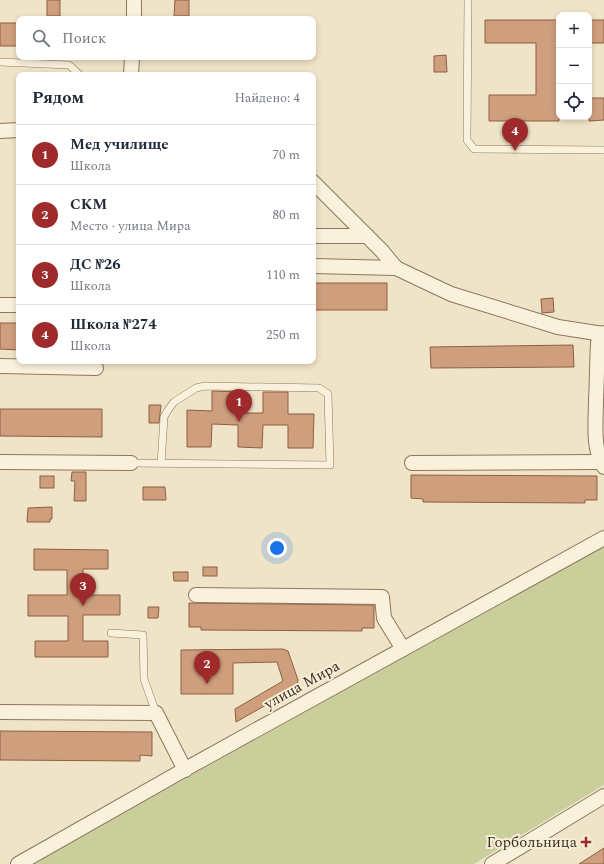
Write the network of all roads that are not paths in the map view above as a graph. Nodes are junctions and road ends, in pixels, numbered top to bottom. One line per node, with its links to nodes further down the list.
1 (134, 0): 3 (street)
2 (468, 0): 10 (lane)
3 (134, 16)
4 (132, 60): 7 (street)
5 (0, 62): 6 (lane)
6 (77, 72)
7 (132, 72)
8 (16, 130): 9 (street)
9 (0, 131)
10 (604, 150)
11 (316, 185): 13 (street)
12 (316, 236): 13 (street)
13 (367, 236): 15 (street)
14 (316, 266): 15 (street)
15 (396, 268): 18 (street)
16 (0, 305): 17 (street)
17 (16, 305)
18 (603, 333): 25 (street)
19 (0, 366): 20 (street)
20 (96, 368)
21 (0, 462): 22 (street)
22 (131, 463): 24 (lane)
23 (412, 463): 25 (street)
24 (161, 464): 24 (lane)
25 (602, 464)
26 (604, 538): 29 (street, улица Мира)
27 (196, 595): 29 (street)
28 (111, 633): 31 (lane)
29 (403, 649): 32 (street, улица Мира)
30 (0, 712): 31 (street)
31 (156, 713): 32 (street)
32 (185, 770): 34 (street, улица Мира)
33 (604, 796): 35 (street)
34 (18, 864)
35 (492, 864)

